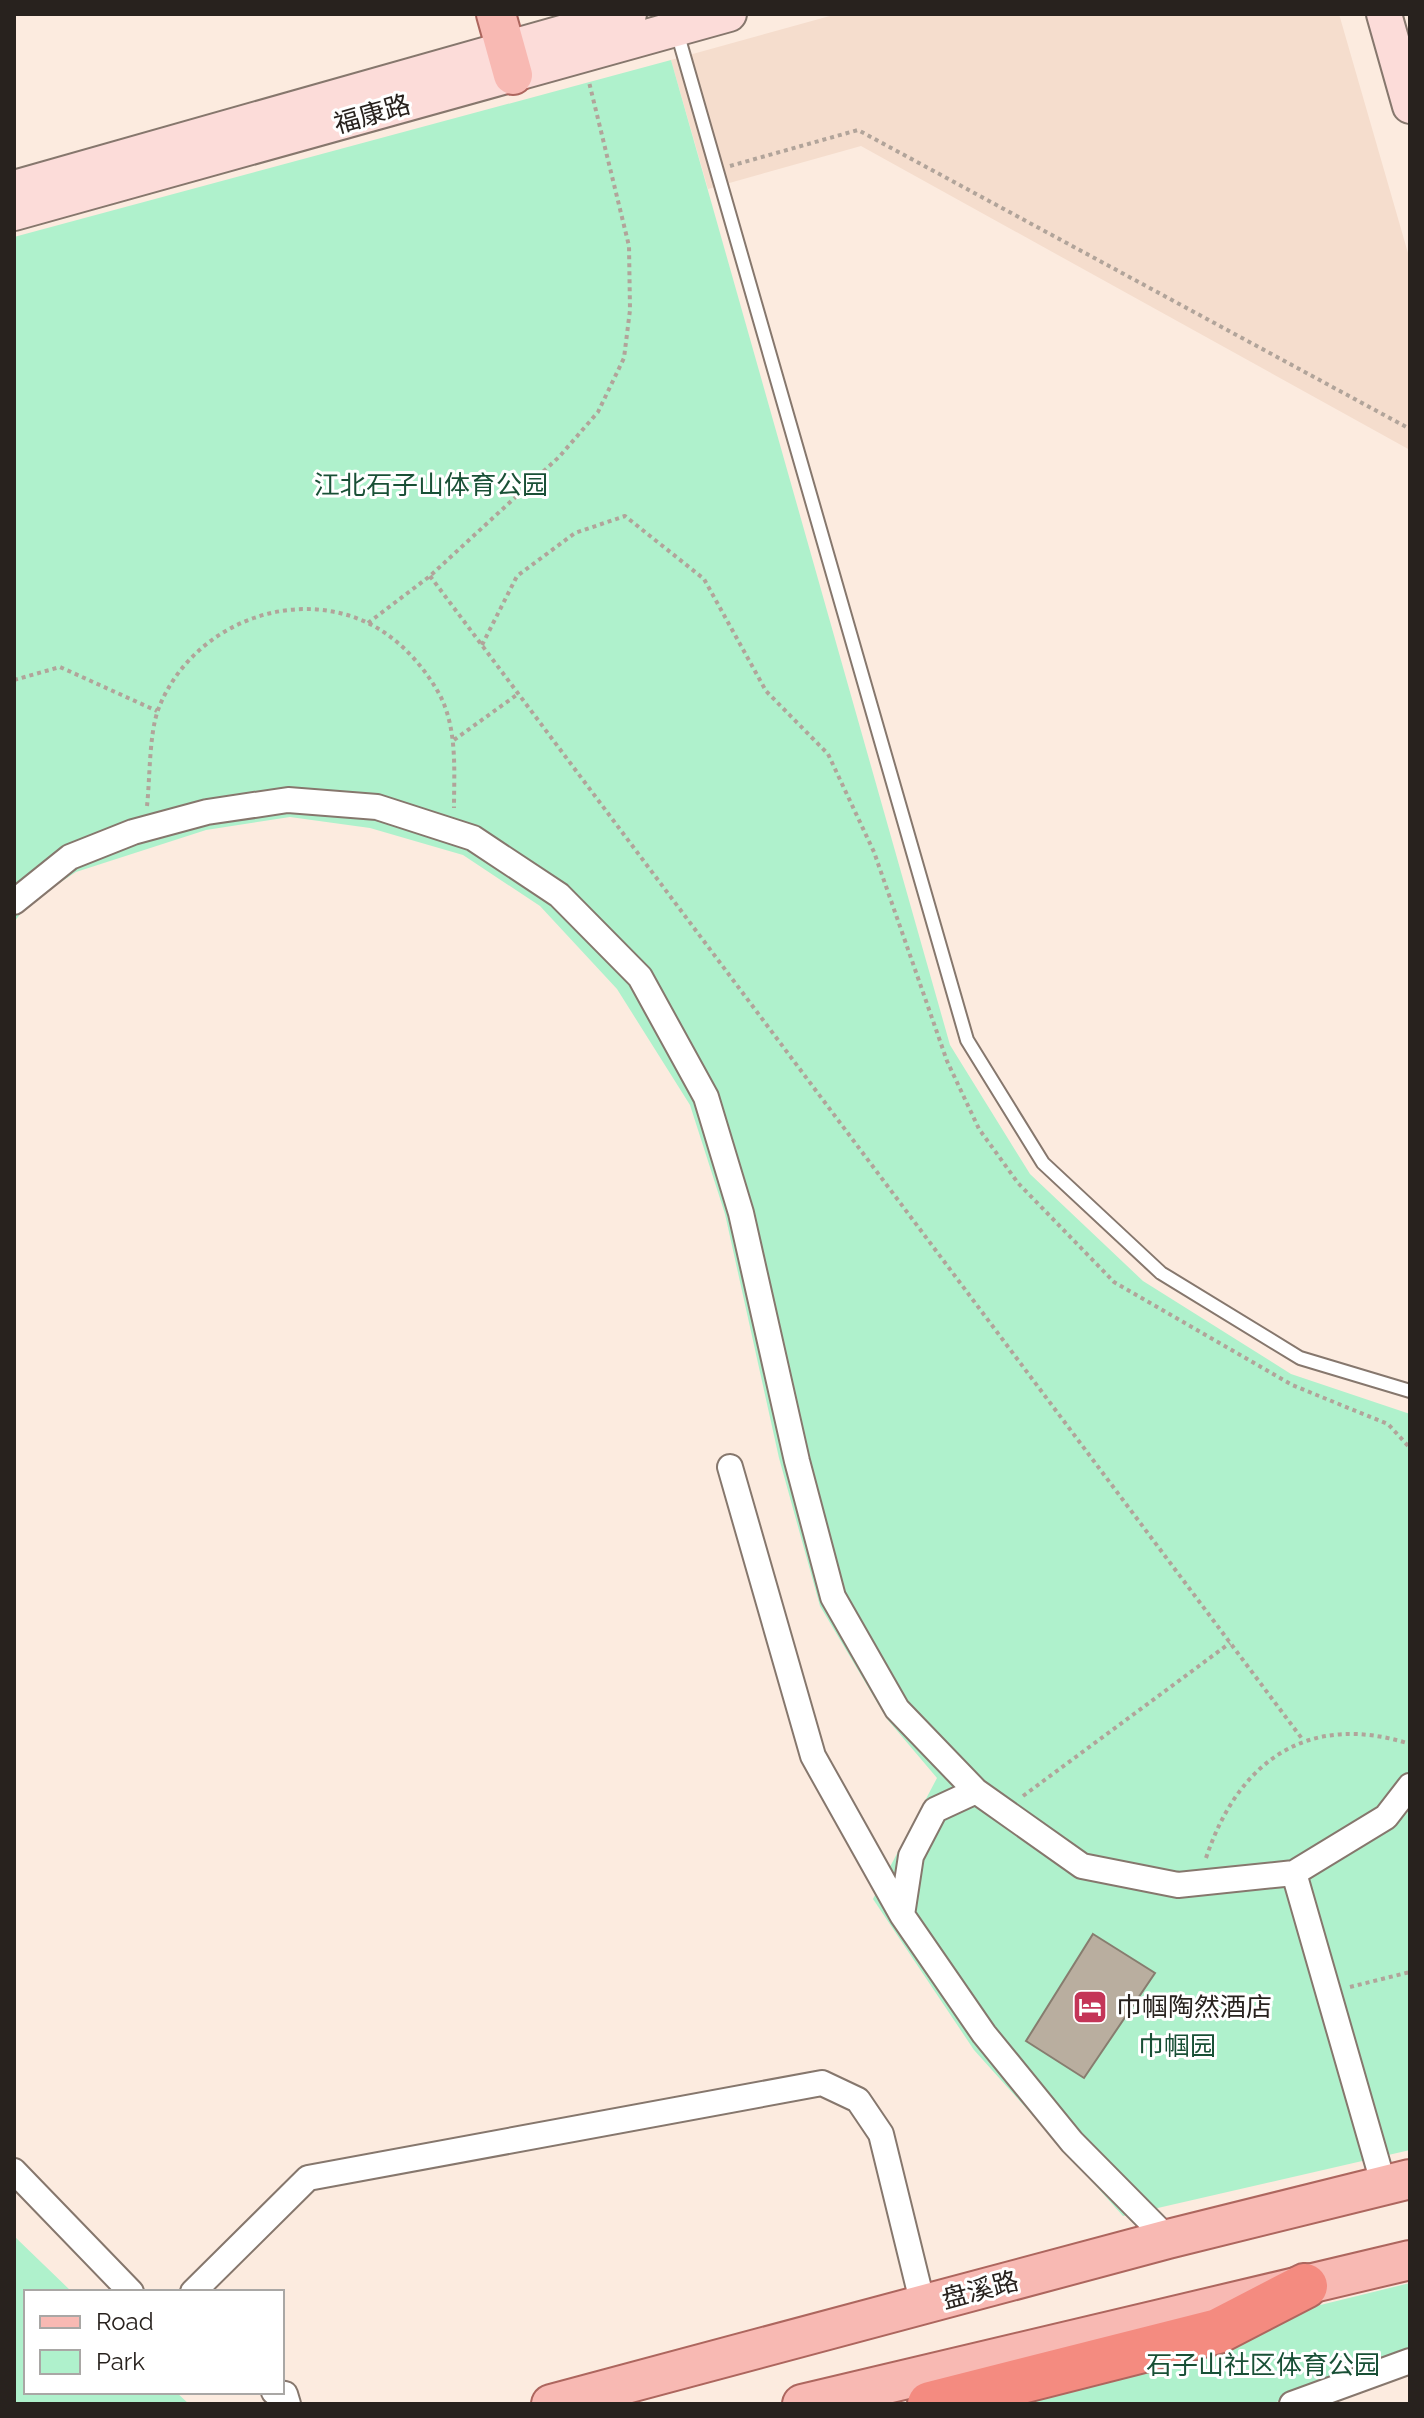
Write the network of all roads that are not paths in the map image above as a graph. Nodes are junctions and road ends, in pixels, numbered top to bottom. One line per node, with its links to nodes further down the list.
1 (629, 14): 5 (main road, 福康路)
2 (729, 14): 5 (main road, 福康路)
3 (1384, 14): 6 (main road)
4 (677, 32): 10 (lane)
5 (516, 44): 7 (main road, 福康路); 8 (main road, 福康路)
6 (1410, 106)
7 (14, 188)
8 (14, 213)
9 (14, 902): 13 (street)
10 (1410, 1391)
11 (730, 1467): 15 (street)
12 (1410, 1786): 14 (street)
13 (976, 1791): 14 (street); 15 (street)
14 (1294, 1873): 17 (street)
15 (902, 1915): 18 (street)
16 (14, 2171): 21 (street)
17 (1397, 2183): 18 (main road, 盘溪路)
18 (1168, 2239): 23 (main road, 盘溪路)
19 (1410, 2260): 20 (main road)
20 (1305, 2286): 26 (main road); 27 (highway)
21 (129, 2290)
22 (195, 2290): 23 (street)
23 (923, 2305): 25 (main road, 盘溪路)
24 (1410, 2361): 28 (street)
25 (551, 2404)
26 (802, 2404)
27 (930, 2404)
28 (1292, 2404)

